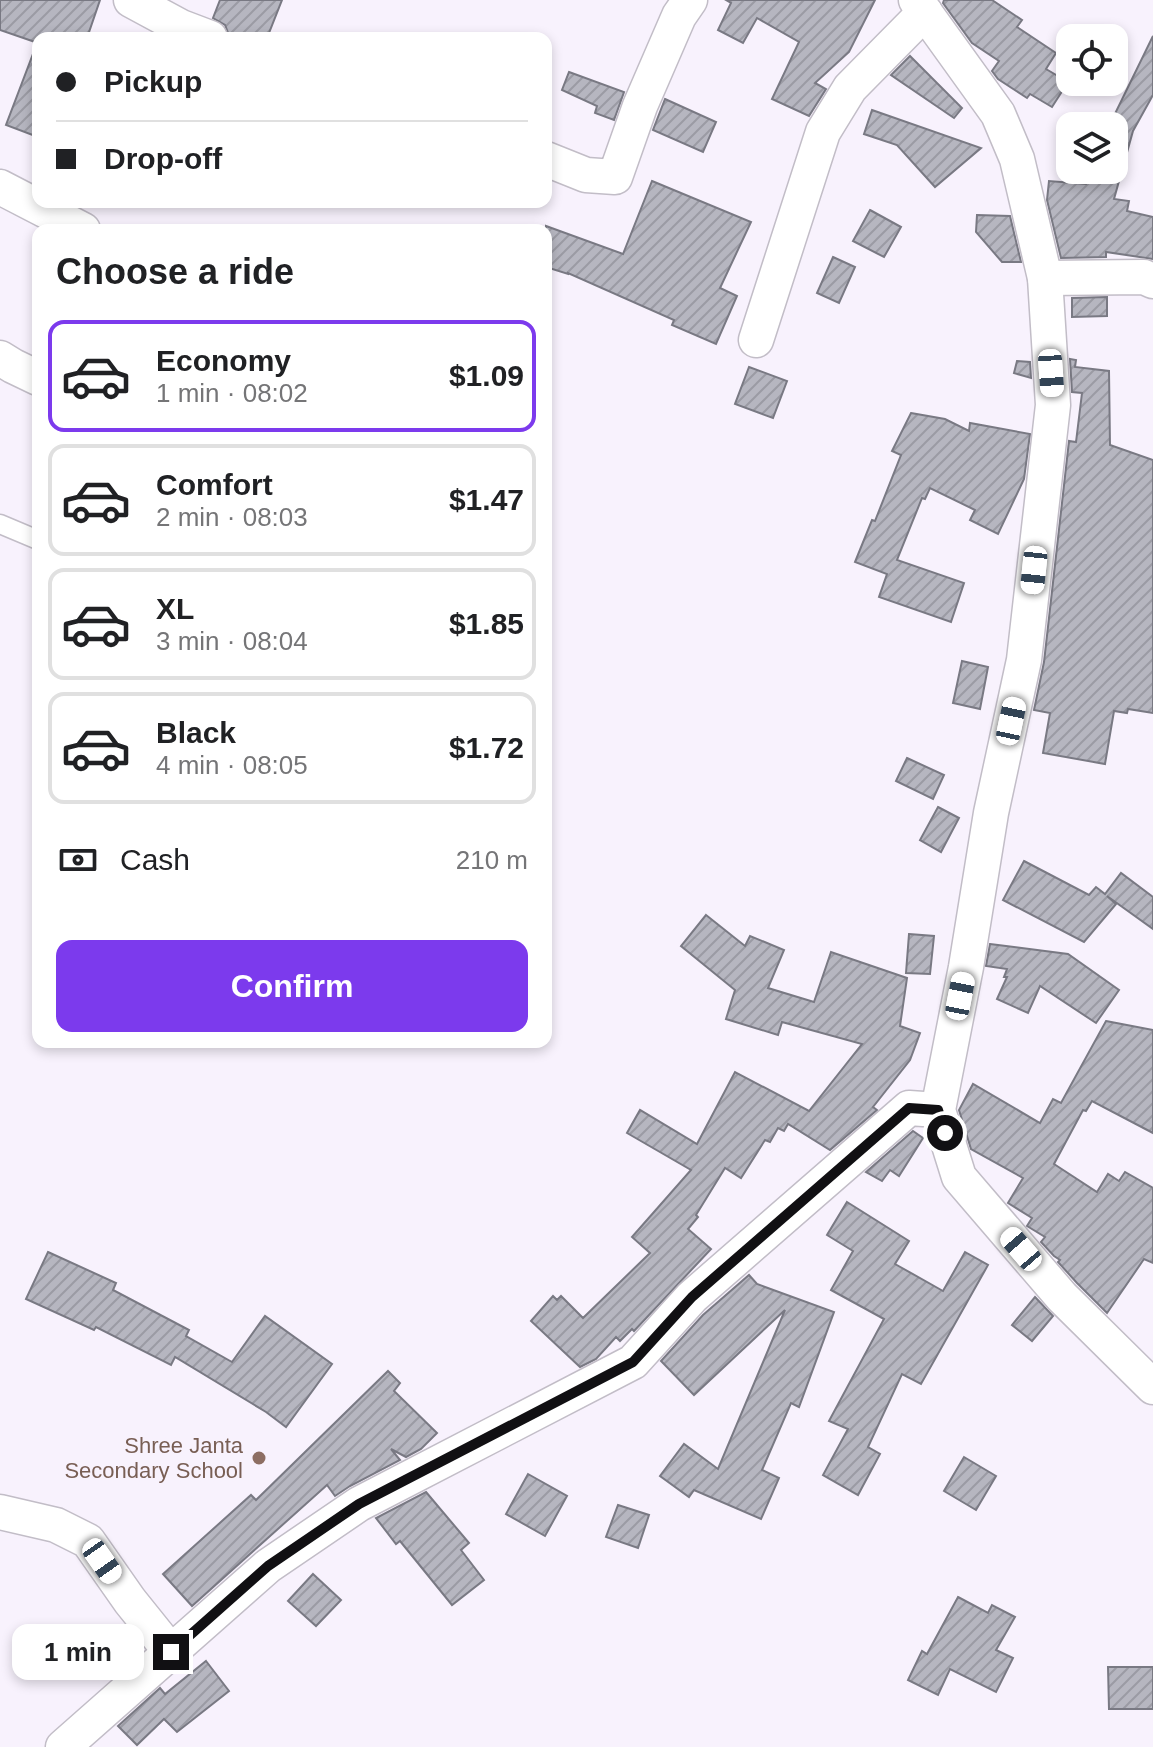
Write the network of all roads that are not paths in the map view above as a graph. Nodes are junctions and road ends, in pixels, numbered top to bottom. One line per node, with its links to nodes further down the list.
1 (131, 0): 4 (street)
2 (690, 0): 5 (street)
3 (920, 6): 10 (street); 12 (street)
4 (194, 32)
5 (552, 161)
6 (0, 187): 7 (street)
7 (32, 204)
8 (41, 208): 9 (street)
9 (71, 224)
10 (1045, 278): 11 (street); 17 (street)
11 (1153, 281)
12 (756, 340)
13 (0, 358): 14 (street)
14 (32, 375)
15 (0, 524): 16 (lane)
16 (32, 537)
17 (938, 1110): 18 (street); 20 (street)
18 (1153, 1387)
19 (0, 1512): 20 (street)
20 (171, 1652): 21 (street)
21 (63, 1747)

